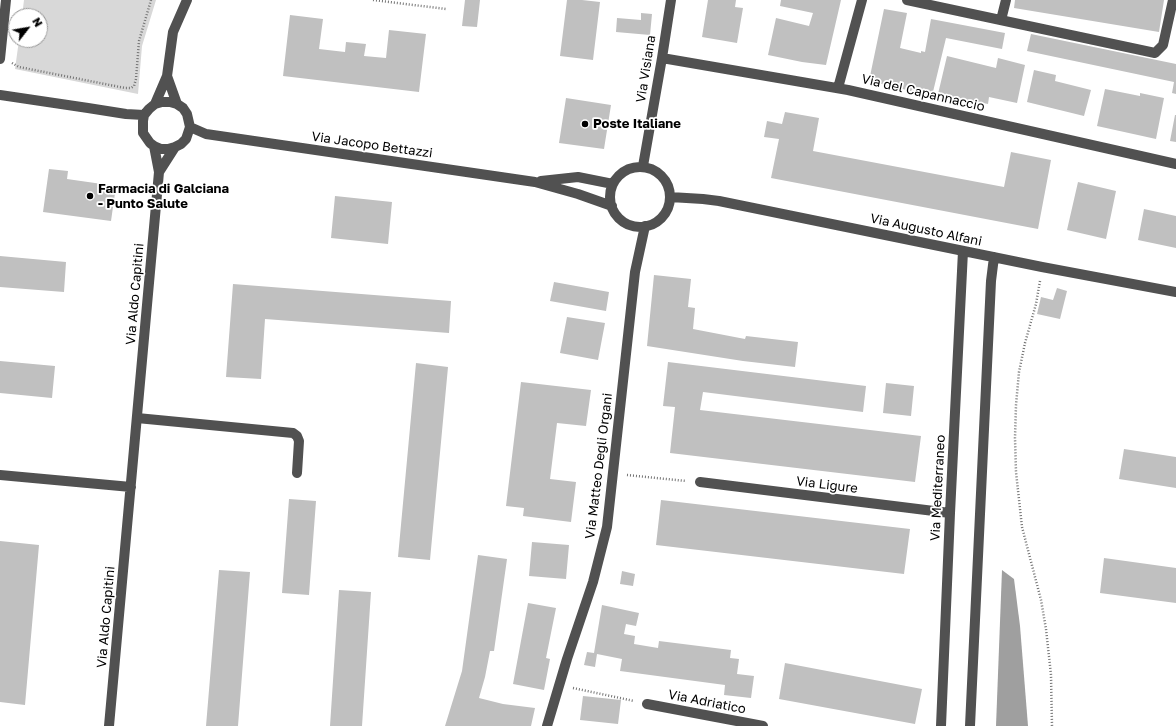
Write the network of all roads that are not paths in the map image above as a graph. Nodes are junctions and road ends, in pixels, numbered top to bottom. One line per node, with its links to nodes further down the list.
1 (6, 0): 10 (street)
2 (187, 0): 11 (street)
3 (670, 0): 9 (street, Via Visiana)
4 (862, 0): 12 (street)
5 (907, 0): 8 (street)
6 (1006, 0): 8 (street)
7 (1173, 0): 8 (street)
8 (1001, 20)
9 (662, 58): 12 (street, Via del Capannaccio); 25 (street, Via Visiana)
10 (5, 60)
11 (167, 76): 14 (street); 15 (street)
12 (838, 88): 24 (street, Via del Capannaccio)
13 (0, 95): 16 (street)
14 (155, 104): 15 (street); 17 (street)
15 (177, 104): 19 (street)
16 (126, 114): 17 (street); 18 (street)
17 (144, 115): 18 (street)
18 (142, 127): 22 (street)
19 (190, 127): 20 (street, Via Jacopo Bettazzi); 21 (street)
20 (206, 134): 21 (street, Via Jacopo Bettazzi); 27 (street, Via Jacopo Bettazzi)
21 (186, 139): 23 (street, Via Jacopo Bettazzi)
22 (154, 146): 23 (street); 26 (street, Via Aldo Capitini)
23 (175, 147): 26 (street, Via Aldo Capitini)
24 (1176, 164)
25 (643, 166): 28 (street); 29 (street)
26 (159, 172): 35 (street, Via Aldo Capitini)
27 (536, 182): 28 (street, Via Jacopo Bettazzi); 30 (street, Via Jacopo Bettazzi)
28 (613, 184): 30 (street)
29 (670, 197): 31 (street); 32 (street, Via Augusto Alfani)
30 (612, 206): 31 (street)
31 (645, 226): 43 (street, Via Matteo Degli Organi)
32 (963, 251): 33 (street, Via Augusto Alfani); 40 (street, Via Mediterraneo)
33 (994, 257): 34 (street, Via Augusto Alfani); 46 (street)
34 (1176, 292)
35 (137, 418): 36 (street); 39 (street, Via Aldo Capitini)
36 (297, 473)
37 (0, 475): 39 (street)
38 (700, 482): 40 (street, Via Ligure)
39 (131, 487): 42 (street, Via Aldo Capitini)
40 (950, 513): 45 (street, Via Mediterraneo)
41 (646, 704): 44 (street, Via Adriatico)
42 (109, 726)
43 (547, 726)
44 (763, 726)
45 (941, 726)
46 (970, 726)

